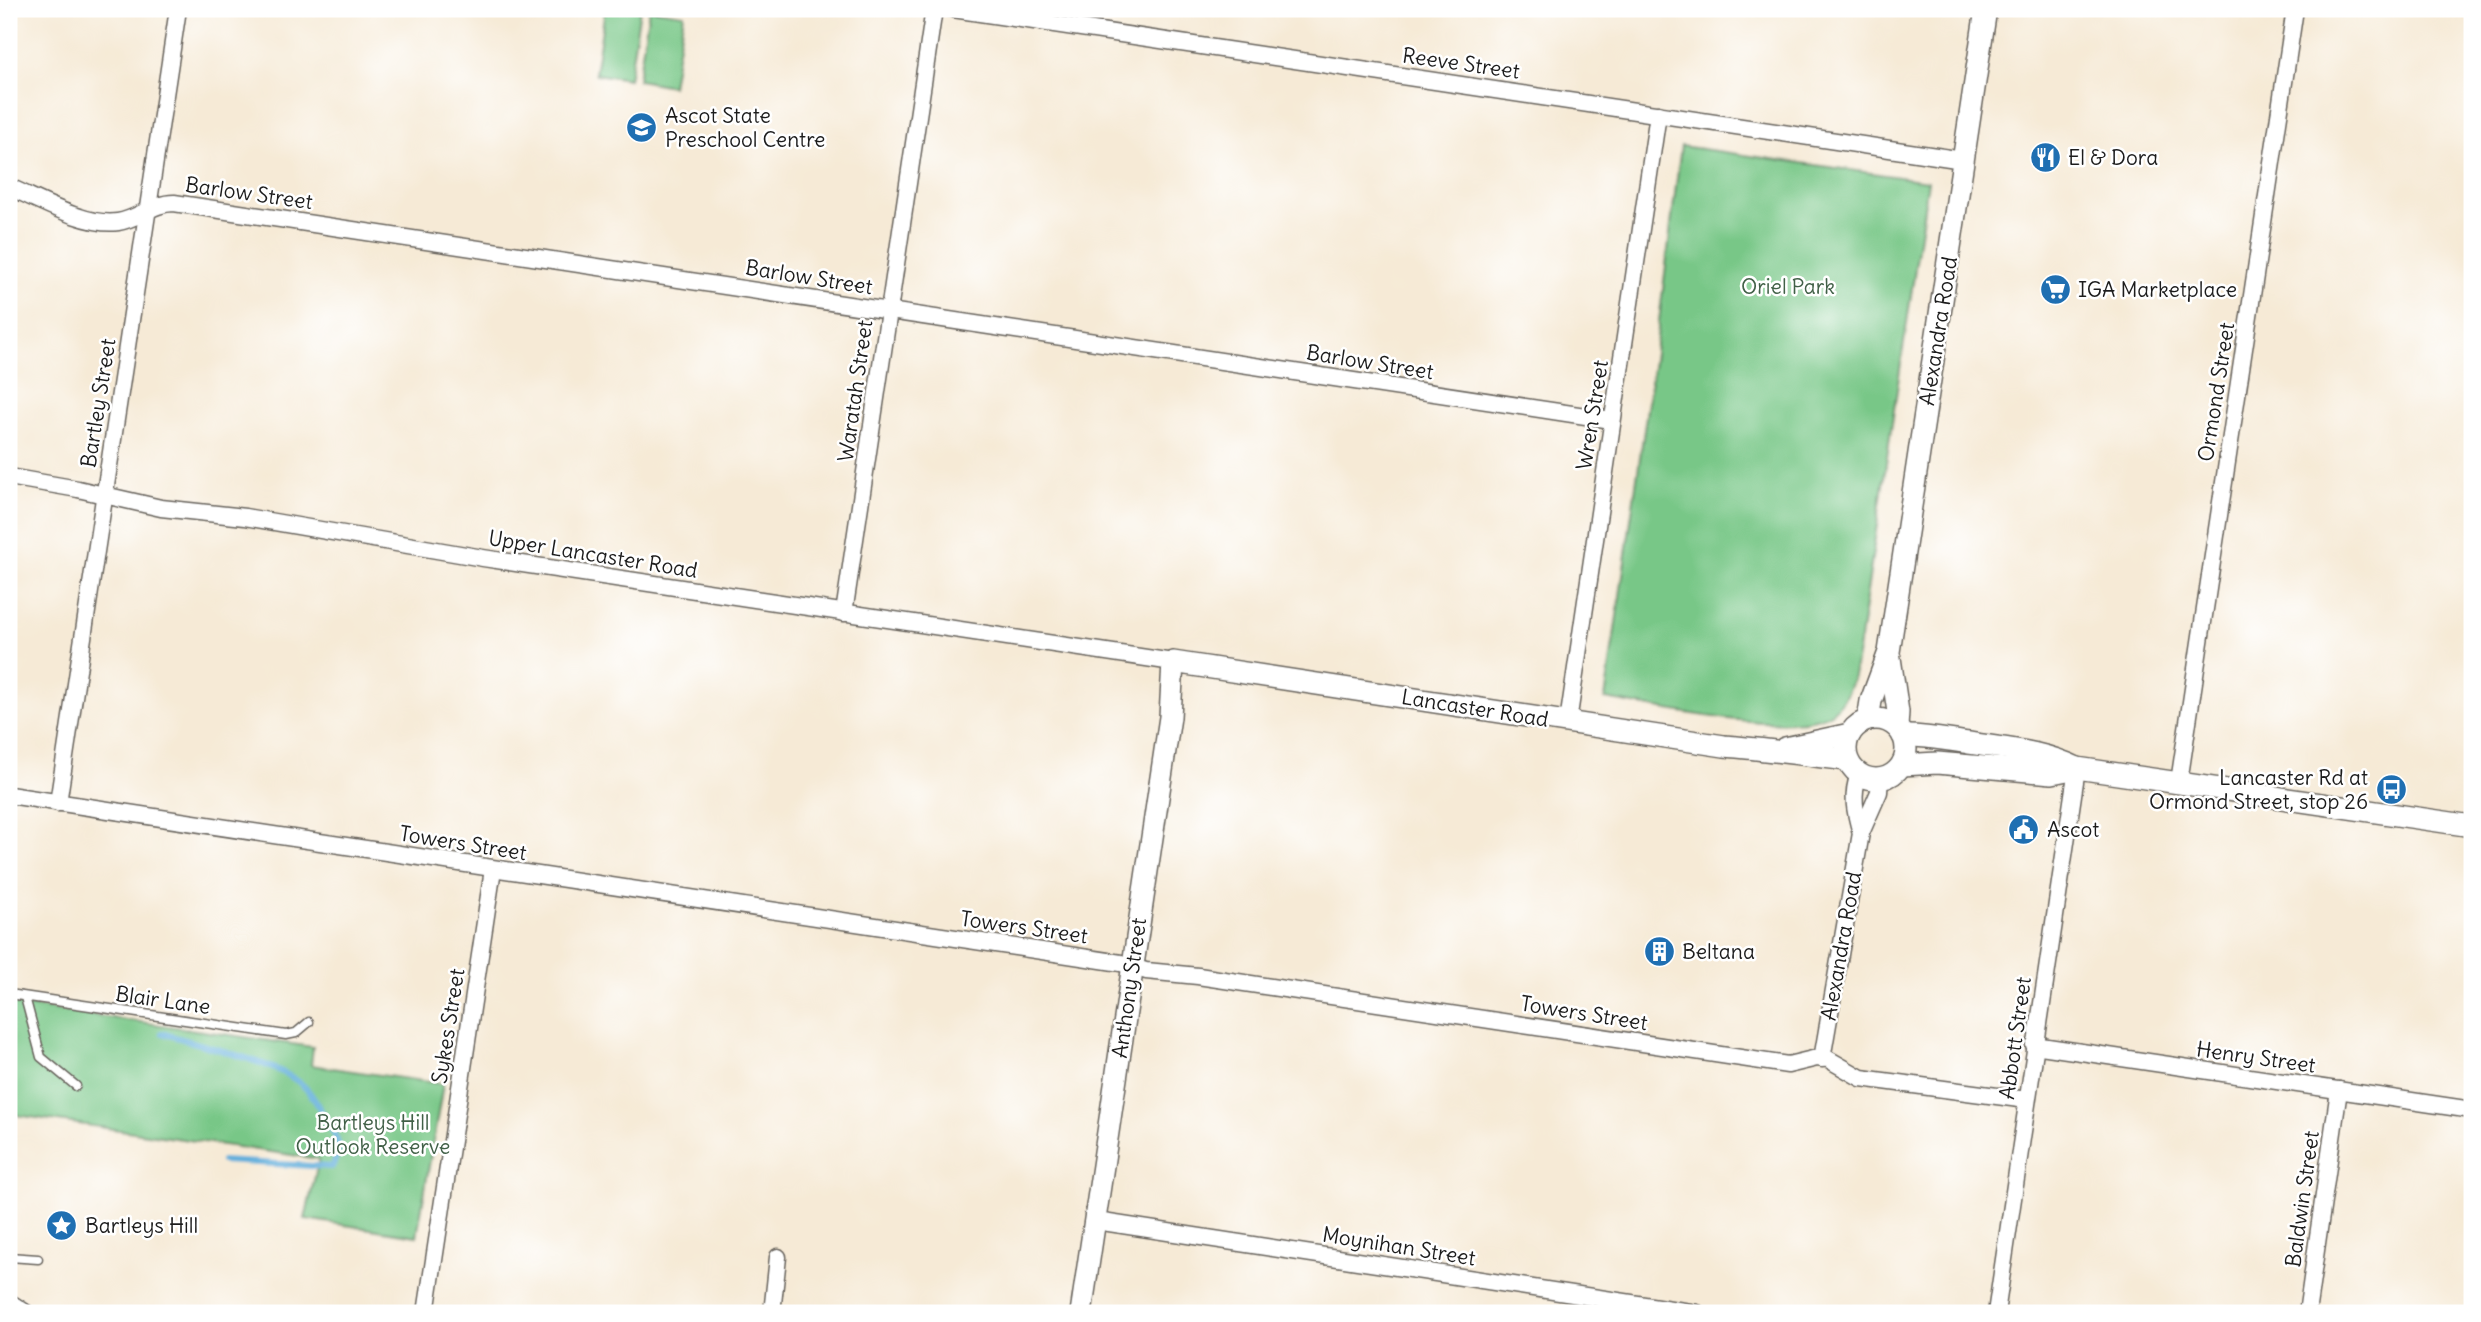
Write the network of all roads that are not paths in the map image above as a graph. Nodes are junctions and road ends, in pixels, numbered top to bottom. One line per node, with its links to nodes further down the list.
1 (178, 9): 9 (street, Bartley Street)
2 (934, 9): 10 (street, Waratah Street)
3 (953, 9): 6 (street, Reeve Street)
4 (1986, 9): 7 (street, Alexandra Road)
5 (2295, 9): 26 (street, Ormond Street)
6 (1658, 114): 7 (street, Reeve Street); 11 (street, Wren Street)
7 (1963, 160): 15 (street, Alexandra Road)
8 (9, 187): 9 (street, Barlow Street)
9 (148, 209): 10 (street, Barlow Street); 13 (street, Bartley Street)
10 (888, 310): 11 (street, Barlow Street); 14 (street, Waratah Street)
11 (1612, 420): 18 (street, Wren Street)
12 (9, 477): 13 (street, Upper Lancaster Road)
13 (105, 496): 14 (street, Upper Lancaster Road); 28 (street, Bartley Street)
14 (844, 613): 16 (street, Upper Lancaster Road)
15 (1889, 652): 17 (street, Alexandra Road); 19 (street, Alexandra Road)
16 (1173, 662): 18 (street, Lancaster Road); 32 (street, Anthony Street)
17 (1868, 720): 19 (street); 20 (street)
18 (1567, 722): 21 (street, Lancaster Road)
19 (1900, 732): 22 (street); 24 (street)
20 (1850, 734): 21 (street, Lancaster Road); 23 (street)
21 (1776, 750): 23 (street, Lancaster Road)
22 (1902, 765): 24 (street); 25 (street)
23 (1853, 767): 25 (street); 30 (street, Alexandra Road)
24 (2077, 768): 26 (street); 36 (street, Abbott Street)
25 (1880, 779): 30 (street, Alexandra Road)
26 (2179, 782): 29 (street)
27 (9, 795): 28 (street, Towers Street)
28 (58, 803): 31 (street, Towers Street)
29 (2472, 826)
30 (1861, 833): 37 (street, Alexandra Road)
31 (493, 869): 32 (street, Towers Street); 48 (street, Sykes Street)
32 (1132, 967): 37 (street, Towers Street); 42 (street, Anthony Street)
33 (9, 994): 34 (lane, Blair Lane)
34 (26, 997): 35 (lane, Blair Lane); 38 (lane)
35 (309, 1022)
36 (2034, 1045): 39 (street, Henry Street); 40 (street, Abbott Street)
37 (1822, 1059): 40 (street)
38 (76, 1086)
39 (2339, 1090): 41 (street, Henry Street); 53 (street, Baldwin Street)
40 (2027, 1100): 52 (street, Abbott Street)
41 (2472, 1110)
42 (1096, 1221): 50 (street, Anthony Street); 51 (street, Moynihan Street)
43 (9, 1257): 45 (lane)
44 (778, 1257): 49 (street)
45 (38, 1259)
46 (9, 1302): 47 (street)
47 (26, 1313)
48 (426, 1313)
49 (772, 1313)
50 (1081, 1313)
51 (1697, 1313)
52 (1996, 1313)
53 (2307, 1313)

